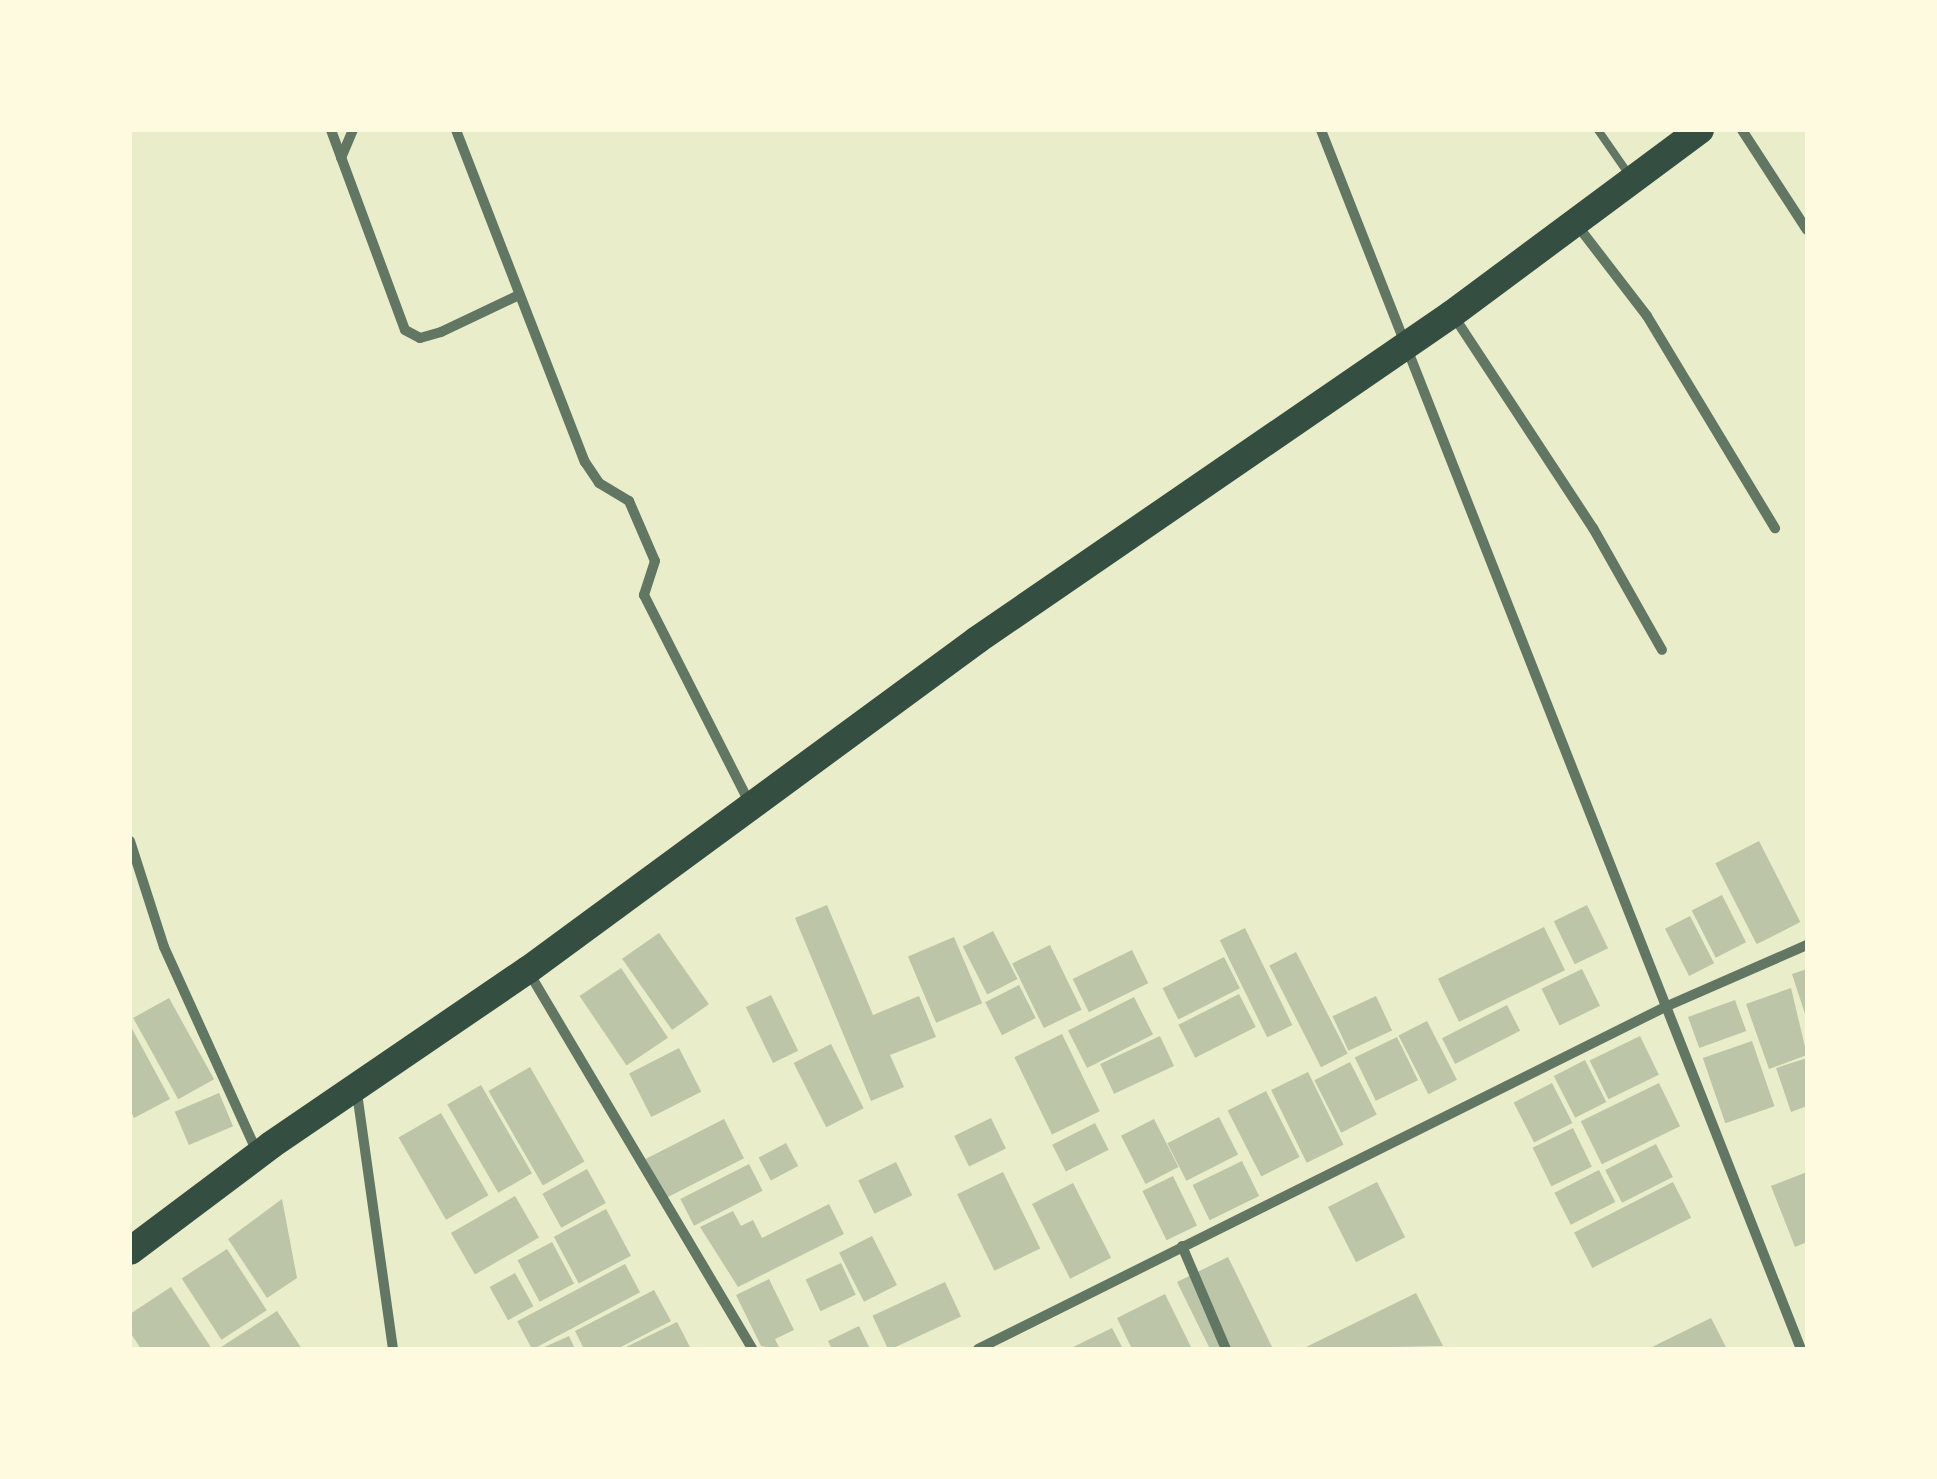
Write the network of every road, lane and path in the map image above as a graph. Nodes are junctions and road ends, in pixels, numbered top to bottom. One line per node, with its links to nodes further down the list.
1 (331, 130): 8 (street)
2 (353, 130): 8 (street)
3 (456, 130): 12 (street)
4 (1321, 130): 14 (street)
5 (1598, 130): 9 (lane)
6 (1742, 130): 11 (street)
7 (1695, 131): 9 (highway)
8 (340, 159): 12 (street)
9 (1634, 182): 10 (highway)
10 (1577, 225): 13 (highway); 15 (street)
11 (1807, 230)
12 (520, 296): 17 (street)
13 (1452, 314): 14 (highway); 16 (street)
14 (1410, 344): 17 (highway); 21 (street)
15 (1775, 528)
16 (1662, 650)
17 (752, 807): 20 (highway)
18 (130, 841): 23 (street)
19 (1807, 946): 21 (street)
20 (528, 970): 22 (highway); 27 (street)
21 (1664, 1006): 24 (street); 30 (street)
22 (356, 1088): 23 (highway); 26 (street)
23 (264, 1150): 25 (highway)
24 (1182, 1246): 28 (street); 29 (street)
25 (130, 1251)
26 (393, 1349)
27 (752, 1349)
28 (978, 1349)
29 (1226, 1349)
30 (1801, 1349)

